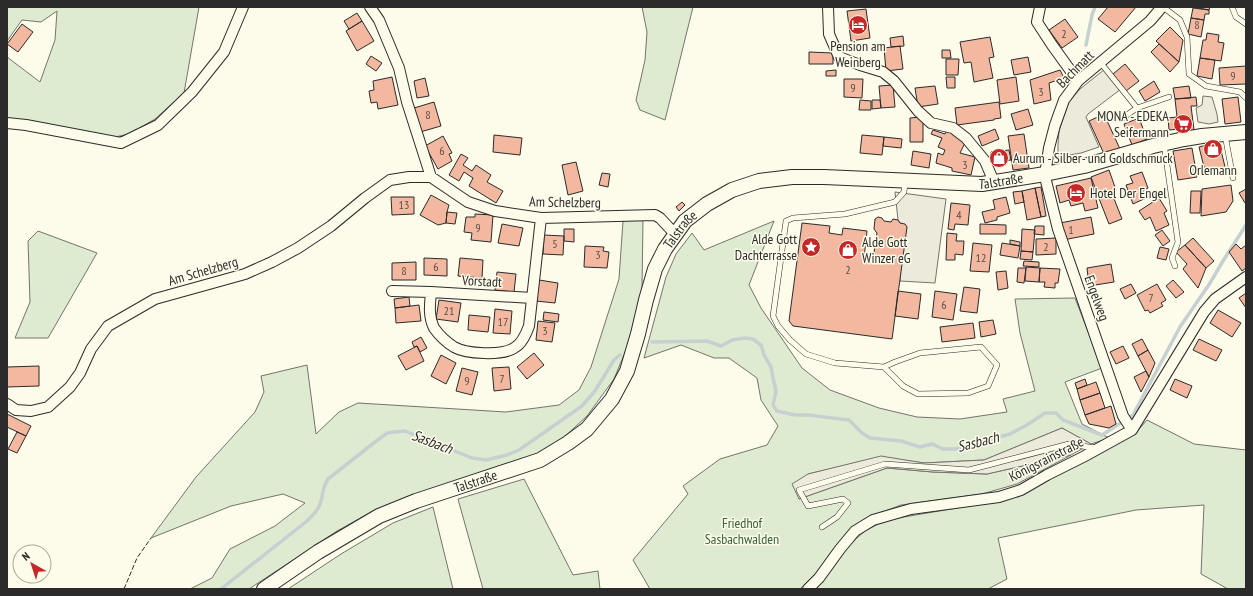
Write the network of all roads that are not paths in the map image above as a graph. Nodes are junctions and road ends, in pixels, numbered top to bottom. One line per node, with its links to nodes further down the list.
1 (243, 7): 14 (street)
2 (370, 7): 19 (street)
3 (828, 7): 22 (street)
4 (1040, 7): 9 (street)
5 (1162, 7): 8 (street, Bachmatt); 11 (lane)
6 (1232, 7): 7 (lane)
7 (1246, 24)
8 (1100, 62): 9 (street, Bachmatt); 12 (lane)
9 (1078, 81): 18 (street, Bachmatt)
10 (1169, 98): 12 (lane)
11 (1246, 98)
12 (1137, 108): 13 (lane)
13 (1121, 119)
14 (7, 122)
15 (1246, 132): 16 (main road, Talstraße)
16 (1224, 134): 17 (main road, Talstraße); 20 (lane)
17 (1164, 144): 18 (main road, Talstraße); 25 (lane)
18 (1045, 174): 22 (main road, Talstraße); 32 (street, Engelweg)
19 (431, 177): 23 (street, Am Schelzberg); 31 (street, Am Schelzberg)
20 (1233, 178)
21 (905, 181): 22 (main road, Talstraße); 24 (main road, Talstraße); 30 (lane)
22 (994, 182)
23 (541, 218): 24 (street, Am Schelzberg); 29 (street)
24 (675, 234): 35 (main road, Talstraße)
25 (1174, 266)
26 (1246, 277): 32 (street, Königsrainstraße)
27 (392, 291): 28 (street, Vorstadt)
28 (431, 292): 29 (street, Vorstadt); 29 (street)
29 (532, 298)
30 (884, 367): 30 (lane)
31 (7, 404)
32 (1132, 430): 33 (street, Königsrainstraße)
33 (1098, 449): 34 (lane); 36 (street, Königsrainstraße)
34 (822, 527)
35 (264, 589)
36 (808, 589)

